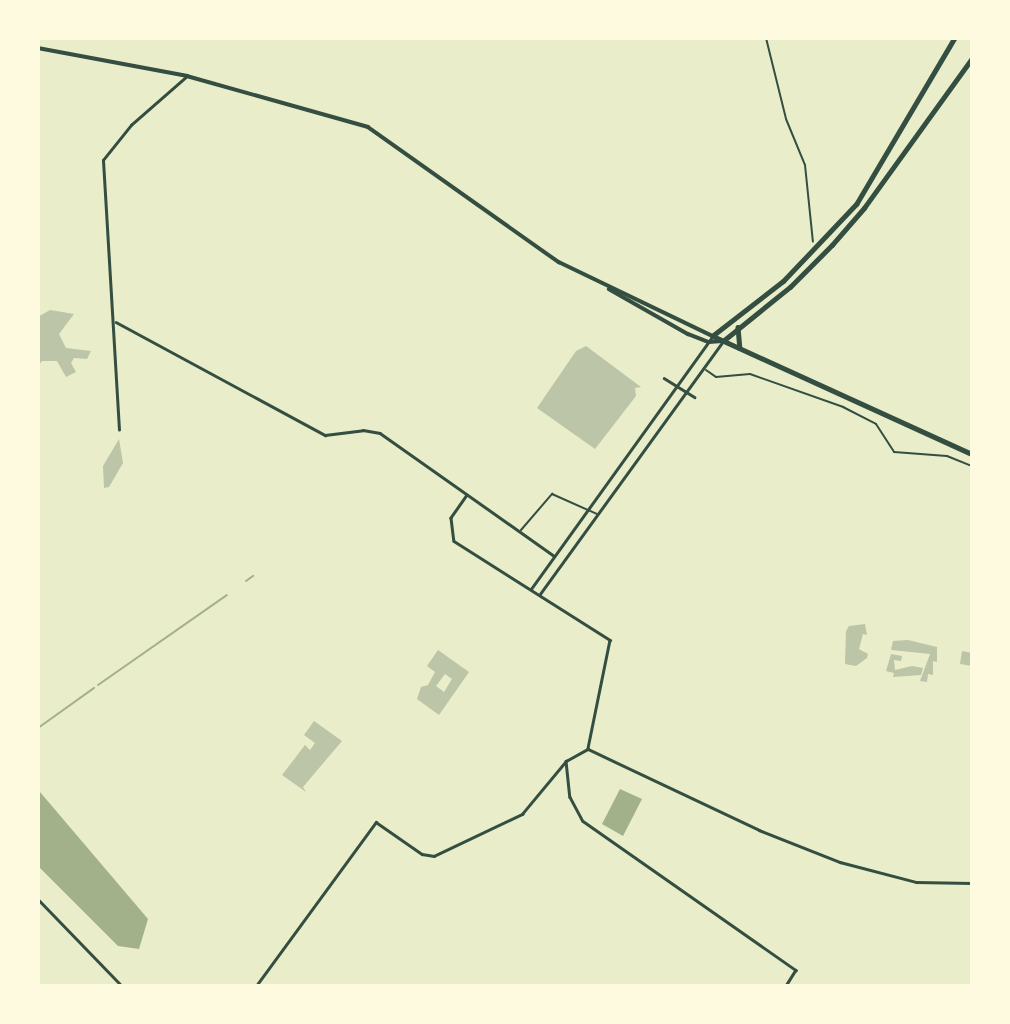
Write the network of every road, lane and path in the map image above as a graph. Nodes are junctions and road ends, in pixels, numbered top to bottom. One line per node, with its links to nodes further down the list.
1 (766, 38): 6 (path)
2 (955, 38): 6 (main road)
3 (38, 48): 5 (street)
4 (971, 58): 7 (main road)
5 (187, 76): 8 (street); 9 (street)
6 (816, 250): 7 (main road); 11 (main road)
7 (820, 259): 10 (main road)
8 (609, 289): 11 (street); 13 (street)
9 (116, 321): 20 (street); 23 (street)
10 (738, 326): 12 (main road); 14 (main road)
11 (713, 336): 12 (main road); 13 (street)
12 (723, 341): 13 (street); 14 (main road); 15 (street)
13 (709, 342): 17 (street)
14 (740, 349): 21 (main road)
15 (703, 368): 18 (street); 22 (path)
16 (664, 378): 17 (street)
17 (676, 385): 18 (street); 24 (street)
18 (687, 392): 19 (street); 25 (street)
19 (695, 397)
20 (119, 429)
21 (971, 454)
22 (971, 466)
23 (467, 495): 26 (street); 28 (street)
24 (586, 510): 25 (lane); 26 (lane); 27 (street)
25 (598, 514): 29 (street)
26 (520, 532): 27 (street)
27 (553, 555): 28 (street)
28 (530, 589): 29 (street)
29 (540, 594): 30 (street)
30 (588, 749): 31 (street); 32 (street)
31 (566, 761): 35 (street); 36 (street)
32 (971, 883)
33 (38, 899): 34 (street)
34 (122, 985)
35 (256, 985)
36 (786, 985)

